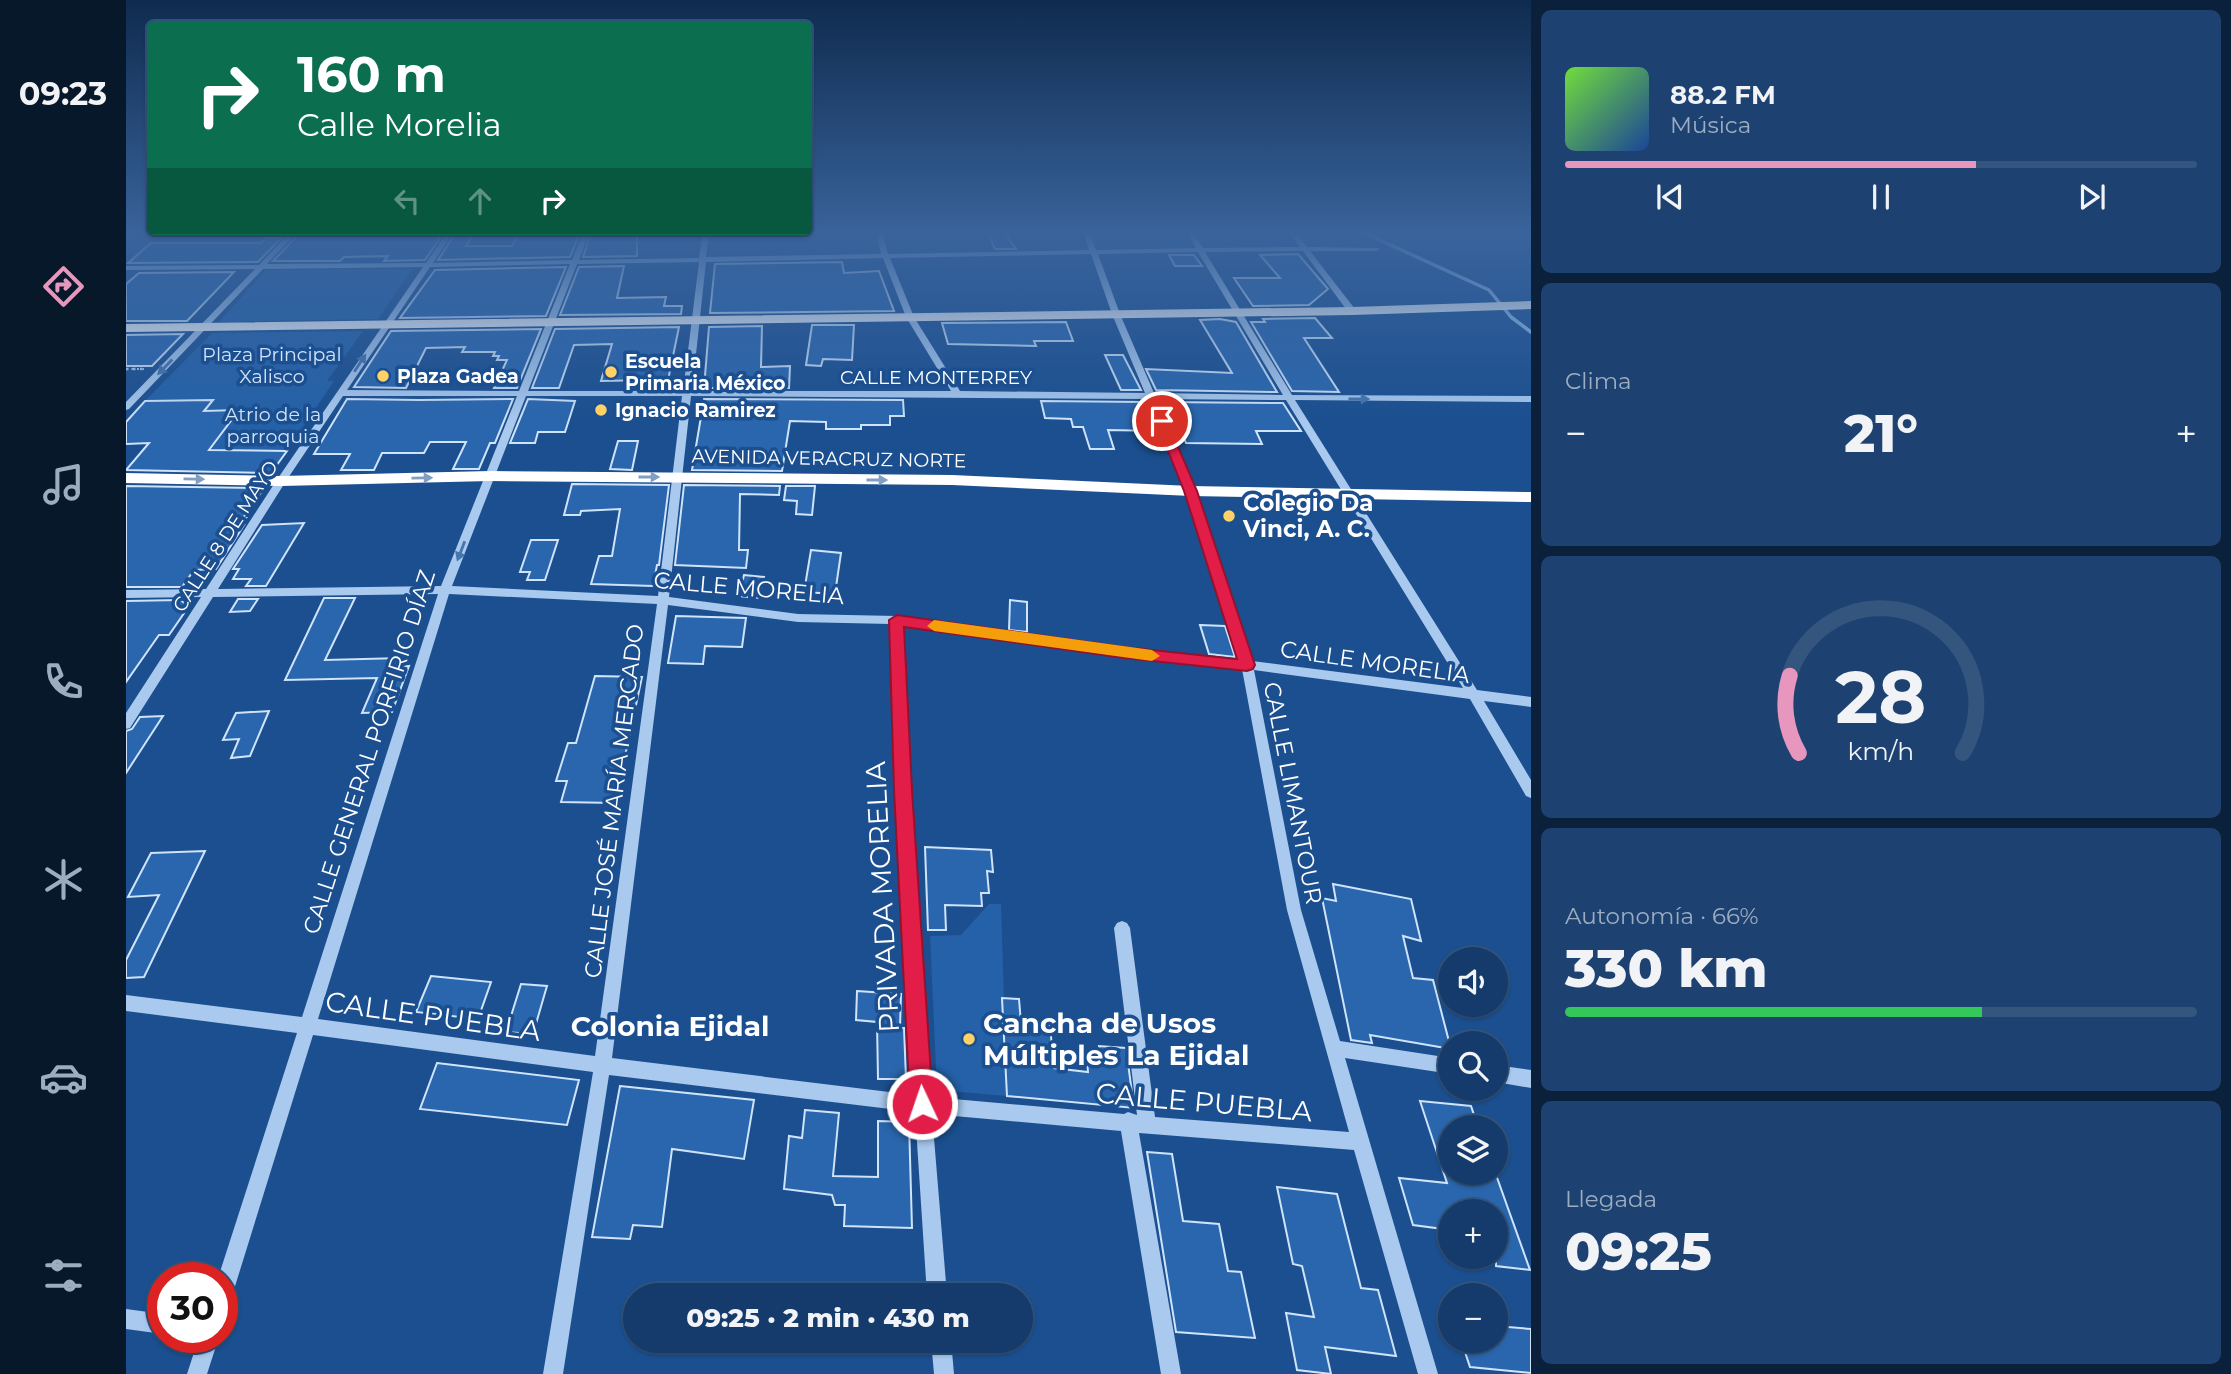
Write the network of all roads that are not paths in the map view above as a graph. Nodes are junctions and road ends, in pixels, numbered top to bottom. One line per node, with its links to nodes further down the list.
1 (234, 295): 17 (street)
2 (405, 295): 15 (street, CALLE 8 DE MAYO)
3 (562, 295): 16 (street, CALLE GENERAL PORFIRIO DÍAZ)
4 (699, 295): 14 (street, CALLE JOSÉ MARÍA MERCADO)
5 (900, 295): 13 (street)
6 (1109, 295): 12 (street, CALLE LIMANTOUR)
7 (1229, 295): 11 (street)
8 (1340, 295): 10 (street)
9 (1525, 305): 10 (highway)
10 (1352, 311): 11 (highway)
11 (1239, 312): 12 (highway); 24 (street)
12 (1116, 314): 13 (highway); 23 (street, CALLE LIMANTOUR)
13 (908, 317): 14 (highway); 21 (street)
14 (697, 322): 16 (highway); 20 (street, CALLE JOSÉ MARÍA MERCADO)
15 (386, 323): 16 (highway); 17 (highway); 19 (street, CALLE 8 DE MAYO, one-way to 15)
16 (551, 324): 22 (street, CALLE GENERAL PORFIRIO DÍAZ)
17 (204, 327): 18 (highway); 26 (street, one-way to 26)
18 (126, 328)
19 (340, 393): 22 (street, CALLE MONTERREY); 30 (street, CALLE 8 DE MAYO)
20 (688, 394): 21 (street, CALLE MONTERREY); 22 (street, CALLE MONTERREY); 28 (street, CALLE JOSÉ MARÍA MERCADO)
21 (958, 395): 23 (street, CALLE MONTERREY)
22 (521, 396): 27 (street, CALLE GENERAL PORFIRIO DÍAZ)
23 (1152, 397): 24 (street, CALLE MONTERREY); 31 (street, CALLE LIMANTOUR)
24 (1291, 399): 25 (street, CALLE MONTERREY, one-way to 25); 32 (street)
25 (1531, 399)
26 (126, 407)
27 (490, 476): 28 (highway, AVENIDA VERACRUZ NORTE, one-way to 28); 30 (highway, AVENIDA VERACRUZ NORTE, one-way to 27); 34 (street, CALLE GENERAL PORFIRIO DÍAZ, one-way to 34)
28 (678, 477): 31 (highway, AVENIDA VERACRUZ NORTE, one-way to 31); 37 (street, CALLE JOSÉ MARÍA MERCADO)
29 (126, 478): 30 (highway, AVENIDA VERACRUZ NORTE, one-way to 30)
30 (281, 481): 35 (street, CALLE 8 DE MAYO)
31 (1191, 491): 32 (highway, AVENIDA VERACRUZ NORTE); 39 (street, CALLE LIMANTOUR)
32 (1348, 495): 33 (highway, AVENIDA VERACRUZ NORTE); 40 (street)
33 (1531, 497)
34 (445, 590): 35 (street, CALLE MORELIA); 37 (street, CALLE MORELIA); 46 (street, CALLE GENERAL PORFIRIO DÍAZ)
35 (208, 593): 36 (street, CALLE MORELIA); 42 (street, CALLE 8 DE MAYO)
36 (126, 594)
37 (663, 600): 38 (street, CALLE MORELIA); 49 (street, CALLE JOSÉ MARÍA MERCADO)
38 (897, 620): 39 (street, CALLE MORELIA); 52 (street, PRIVADA MORELIA)
39 (1247, 665): 40 (street, CALLE MORELIA); 47 (street, CALLE LIMANTOUR)
40 (1475, 697): 41 (street, CALLE MORELIA); 43 (street)
41 (1531, 702)
42 (126, 724)
43 (1531, 792)
44 (1122, 928): 53 (street)
45 (126, 1003): 46 (street, CALLE PUEBLA)
46 (308, 1024): 49 (street, CALLE PUEBLA); 55 (street, CALLE GENERAL PORFIRIO DÍAZ)
47 (1334, 1048): 48 (street); 54 (street, CALLE LIMANTOUR)
48 (1438, 1064)
49 (602, 1067): 52 (street, CALLE PUEBLA); 62 (street, CALLE JOSÉ MARÍA MERCADO)
50 (1508, 1075): 51 (street)
51 (1531, 1079)
52 (922, 1104): 53 (street, CALLE PUEBLA); 56 (street, PRIVADA MORELIA)
53 (1138, 1122): 54 (street, CALLE PUEBLA); 64 (street)
54 (1360, 1142): 65 (street, CALLE LIMANTOUR)
55 (233, 1262)
56 (936, 1283)
57 (126, 1320): 58 (street)
58 (147, 1322)
59 (204, 1353): 61 (street)
60 (942, 1353): 63 (street)
61 (197, 1374)
62 (553, 1374)
63 (944, 1374)
64 (1171, 1374)
65 (1427, 1374)

